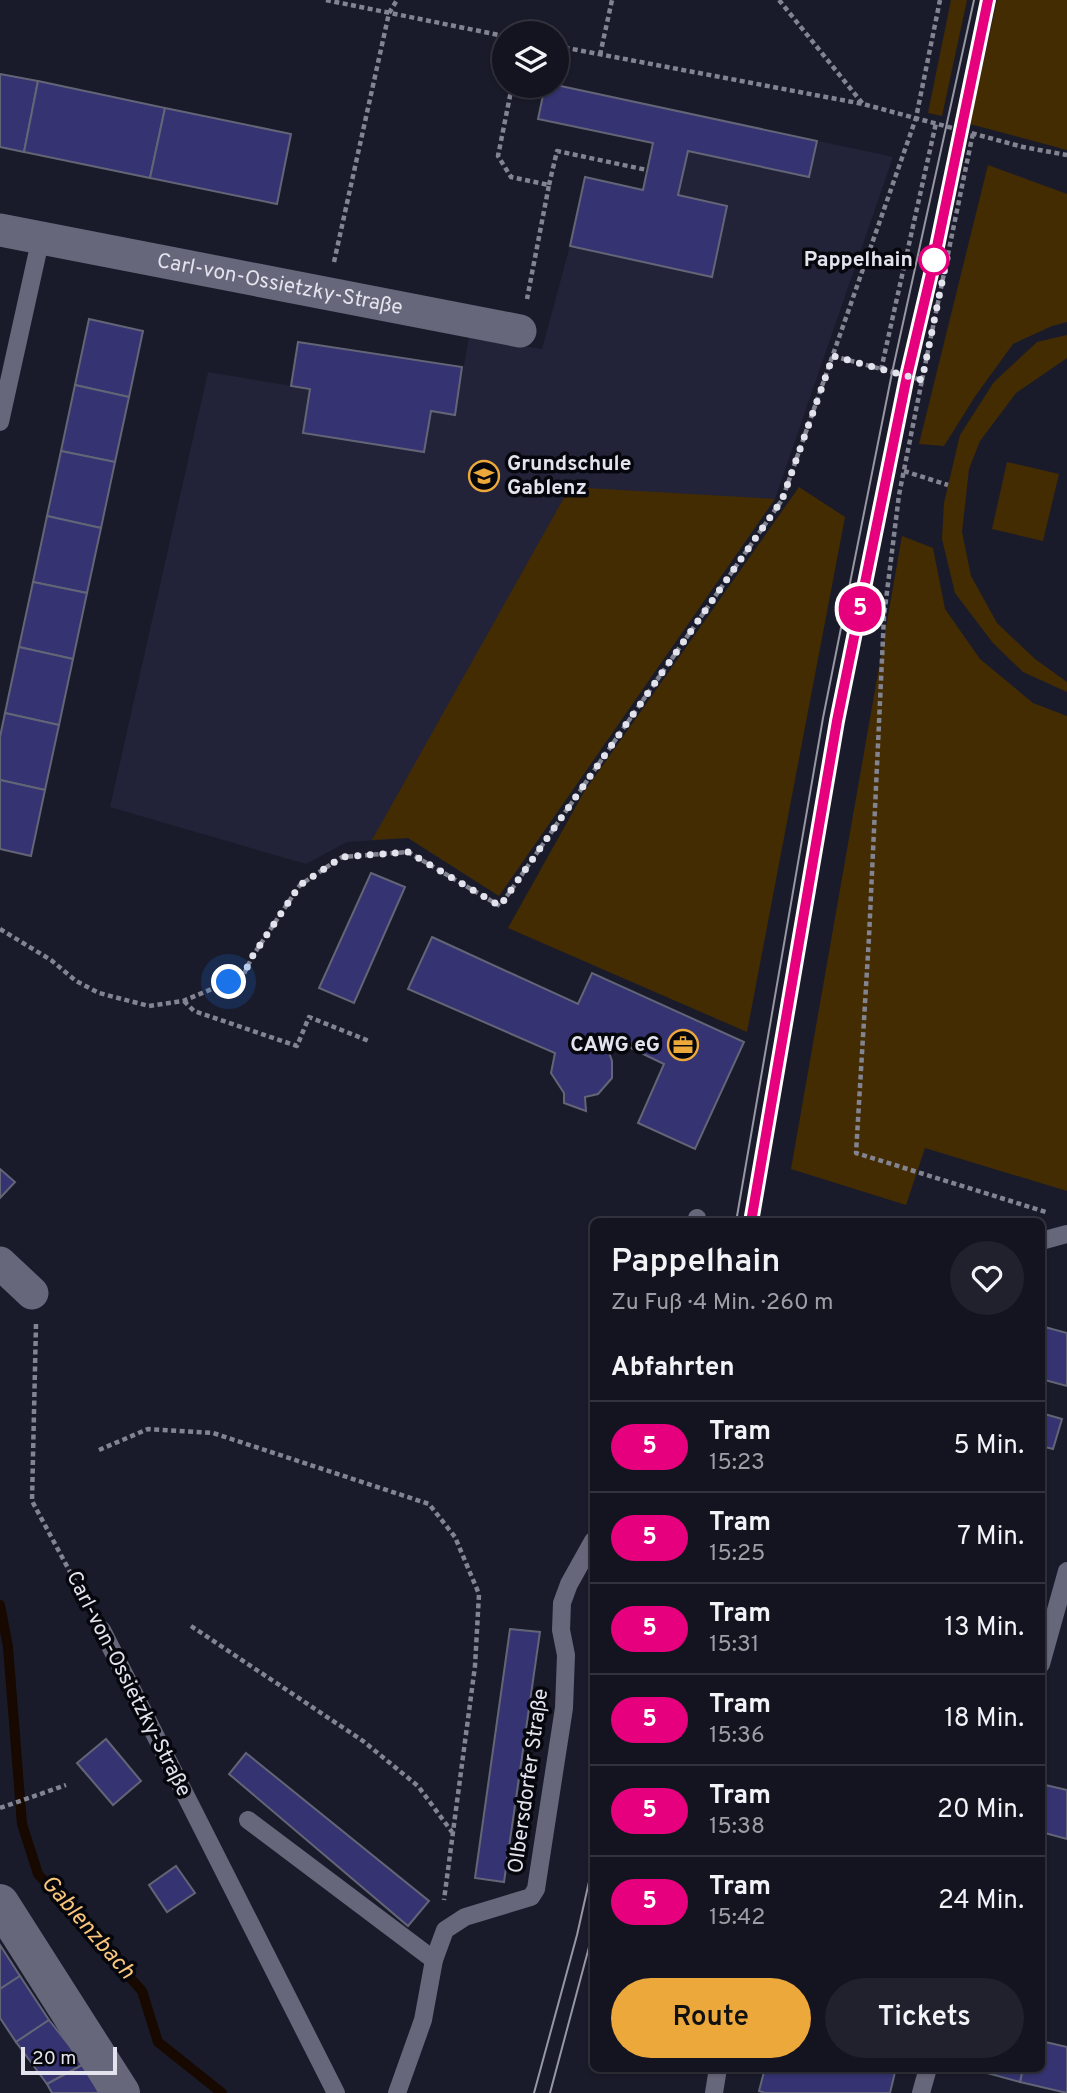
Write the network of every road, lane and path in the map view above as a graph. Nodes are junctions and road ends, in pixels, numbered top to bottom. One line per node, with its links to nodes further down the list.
1 (326, 0): 6 (path)
2 (397, 0): 6 (path)
3 (612, 0): 9 (path)
4 (779, 0): 11 (path)
5 (940, 0): 12 (path)
6 (389, 13): 7 (path); 20 (path)
7 (492, 34)
8 (569, 49): 9 (path)
9 (600, 55): 11 (path)
10 (510, 98): 17 (path)
11 (863, 104): 12 (path)
12 (916, 118): 13 (path); 22 (path)
13 (936, 123): 14 (path); 23 (path)
14 (973, 133): 15 (path); 24 (path)
15 (1067, 155)
16 (647, 170): 17 (path)
17 (549, 185): 21 (path)
18 (0, 230): 19 (street, Carl-von-Ossietzky-Straße)
19 (41, 237): 20 (street, Carl-von-Ossietzky-Straße); 25 (lane)
20 (327, 293): 21 (street, Carl-von-Ossietzky-Straße)
21 (520, 331)
22 (833, 356): 23 (path); 29 (path)
23 (881, 370): 24 (path)
24 (922, 380): 26 (path)
25 (0, 422)
26 (904, 471): 27 (path); 31 (path)
27 (947, 485)
28 (0, 929): 29 (path)
29 (183, 1001): 30 (path)
30 (369, 1041)
31 (1054, 1215)
32 (1067, 1234): 33 (lane)
33 (1045, 1240)
34 (0, 1263): 35 (street)
35 (32, 1293): 40 (path, Carl-von-Ossietzky-Straße)
36 (99, 1450): 45 (path)
37 (590, 1546): 47 (lane, Olbersdorfer Straße)
38 (1067, 1571): 41 (lane)
39 (191, 1626): 45 (path)
40 (102, 1630): 51 (lane, Carl-von-Ossietzky-Straße)
41 (1045, 1650)
42 (66, 1785): 43 (path)
43 (0, 1808)
44 (248, 1820): 47 (lane)
45 (453, 1832): 47 (path)
46 (0, 1903): 50 (street)
47 (437, 1951): 52 (lane)
48 (717, 2072): 53 (lane)
49 (927, 2072): 54 (lane)
50 (121, 2093)
51 (336, 2093)
52 (397, 2093)
53 (714, 2093)
54 (921, 2093)

